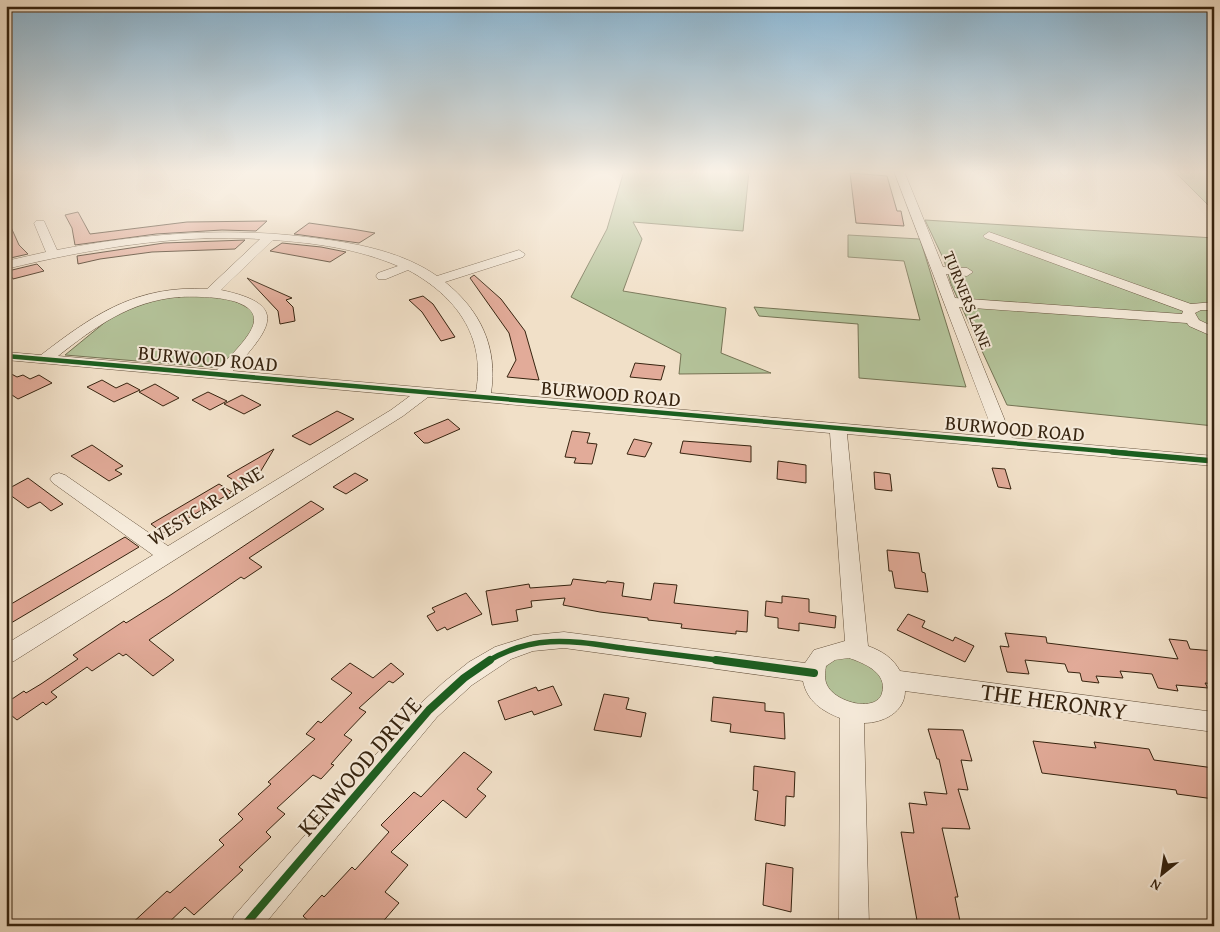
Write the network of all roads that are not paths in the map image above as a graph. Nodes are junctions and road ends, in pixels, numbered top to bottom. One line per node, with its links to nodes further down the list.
1 (915, 214): 9 (street, TURNERS LANE)
2 (40, 223): 5 (street)
3 (271, 236): 5 (street); 8 (street); 13 (street)
4 (989, 236): 16 (street)
5 (53, 254): 7 (street)
6 (519, 254): 12 (street)
7 (6, 265)
8 (408, 266): 11 (street); 12 (street)
9 (938, 270): 10 (street); 14 (street, TURNERS LANE)
10 (967, 272)
11 (382, 276)
12 (436, 281): 22 (street)
13 (210, 293): 19 (street); 20 (street)
14 (950, 302): 16 (street); 24 (street, TURNERS LANE)
15 (1214, 306): 16 (street)
16 (1190, 314): 17 (street)
17 (1214, 333)
18 (6, 356): 19 (street, BURWOOD ROAD)
19 (45, 359): 20 (street, BURWOOD ROAD)
20 (222, 374): 21 (street, BURWOOD ROAD)
21 (425, 392): 22 (street, BURWOOD ROAD); 27 (street, WESTCAR LANE)
22 (483, 397): 23 (street, BURWOOD ROAD)
23 (838, 427): 24 (street, BURWOOD ROAD); 28 (street)
24 (1005, 442): 25 (street, BURWOOD ROAD)
25 (1214, 460)
26 (59, 479): 27 (street)
27 (167, 555): 29 (street, WESTCAR LANE)
28 (857, 650): 30 (street); 31 (street)
29 (6, 655)
30 (814, 673): 32 (street); 34 (street, KENWOOD DRIVE)
31 (895, 680): 32 (street); 33 (street, THE HERONRY)
32 (852, 713): 35 (street)
33 (1214, 722)
34 (244, 926)
35 (854, 926)

